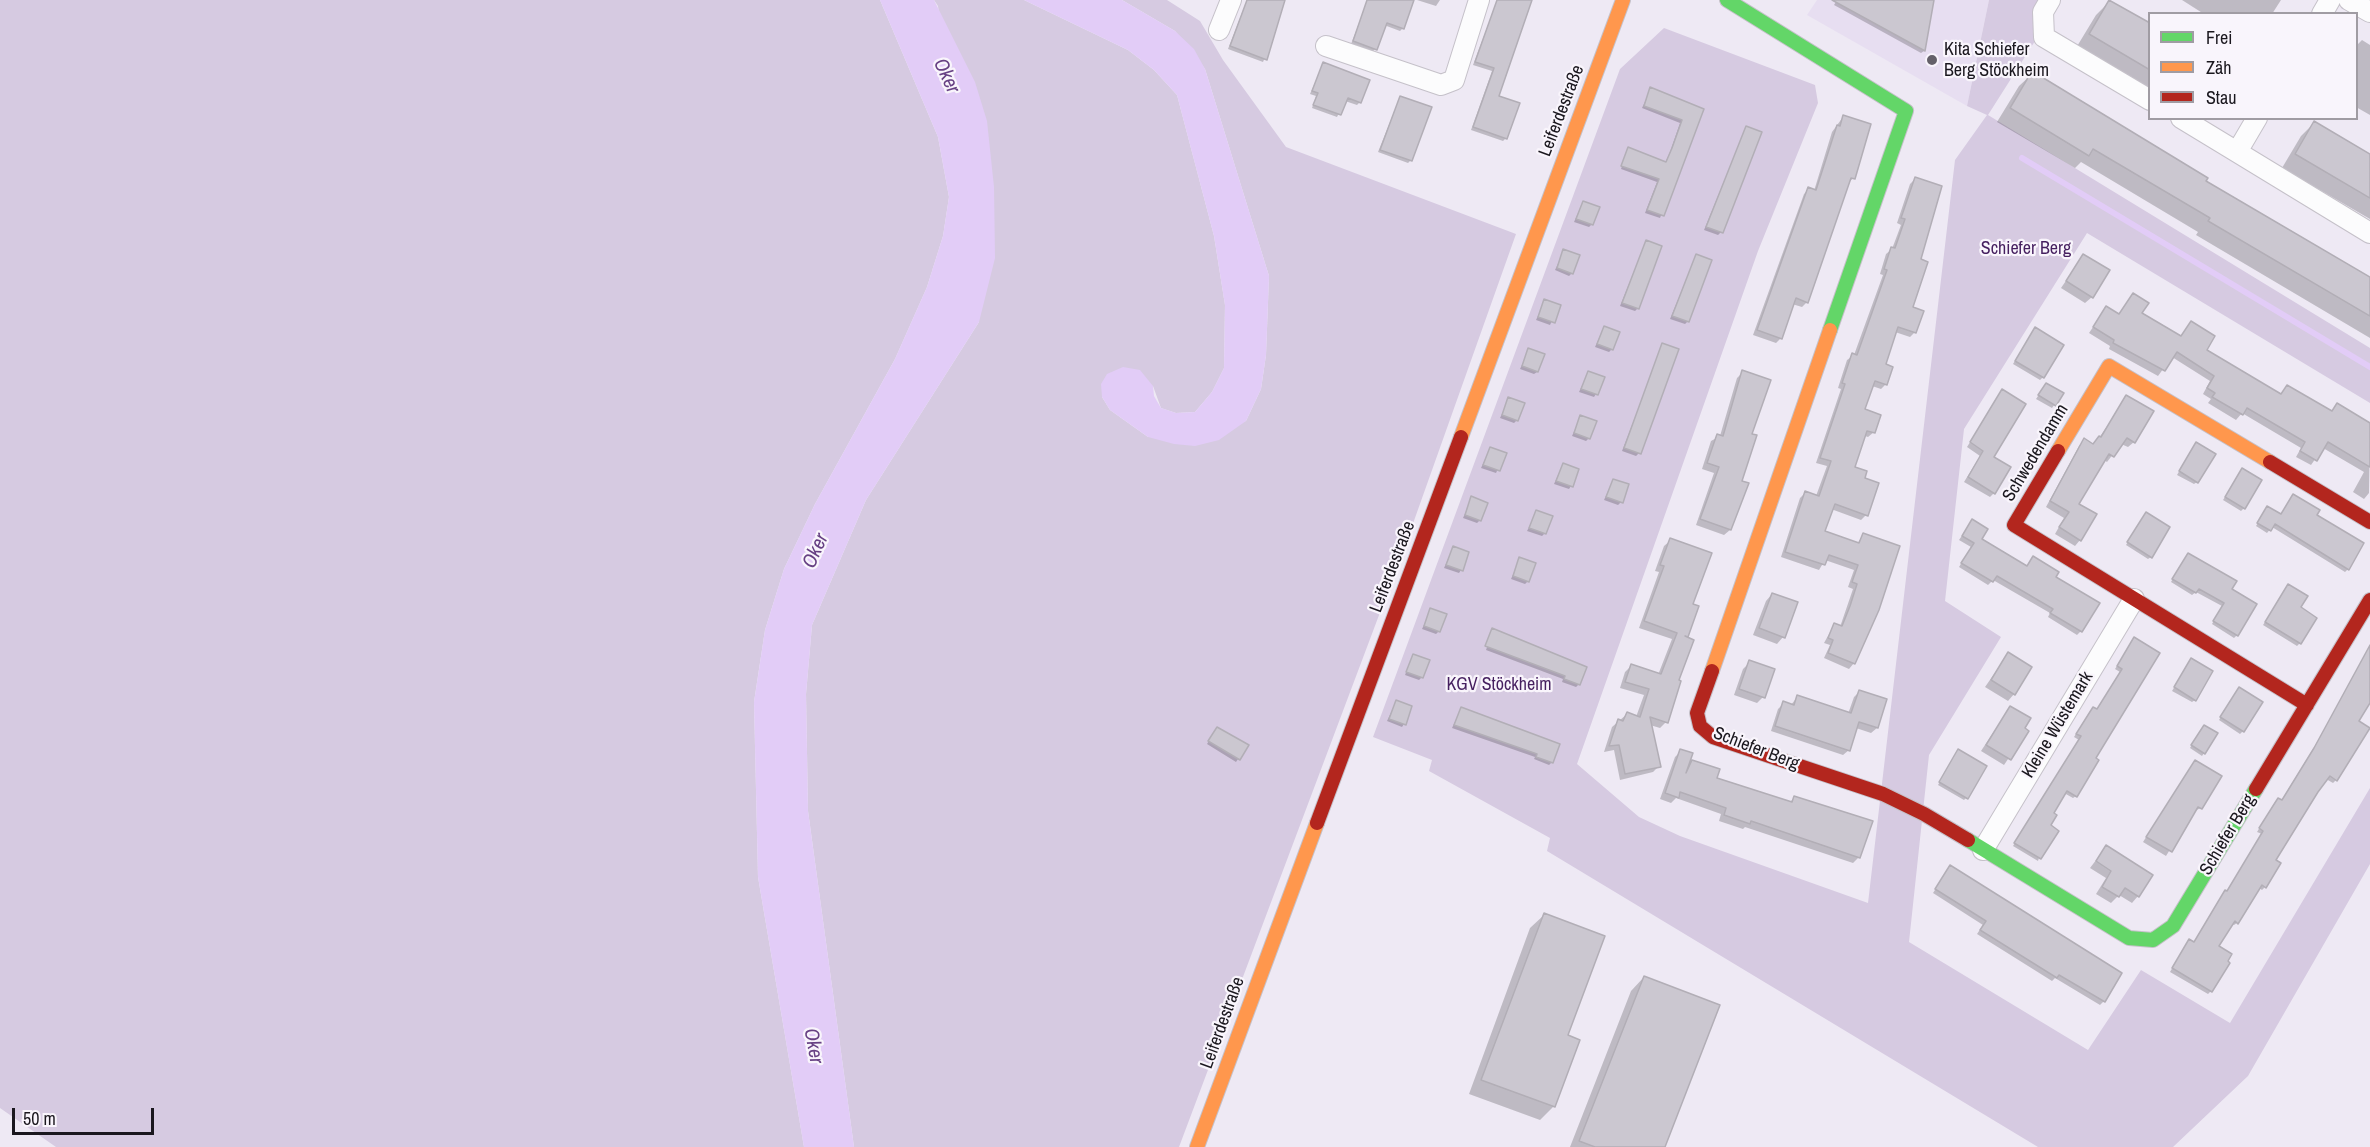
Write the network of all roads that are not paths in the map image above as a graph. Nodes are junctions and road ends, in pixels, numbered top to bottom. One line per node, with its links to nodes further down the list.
1 (1231, 0): 8 (street)
2 (1479, 0): 9 (street)
3 (1623, 0): 20 (street, Leiferdestraße)
4 (1727, 0): 19 (street, Schiefer Berg)
5 (2050, 0): 10 (street)
6 (2349, 0): 7 (street)
7 (2370, 12)
8 (1220, 30)
9 (1326, 46)
10 (2148, 99)
11 (2184, 120): 13 (street)
12 (2256, 120): 13 (street)
13 (2237, 152): 14 (street)
14 (2370, 233)
15 (2370, 522): 16 (street, Schwedendamm)
16 (2134, 599): 18 (street, Schwedendamm); 19 (street, Kleine Wüstemark)
17 (2370, 600): 18 (street, Schiefer Berg)
18 (2307, 705): 19 (street, Schiefer Berg)
19 (1983, 850)
20 (1197, 1147)

